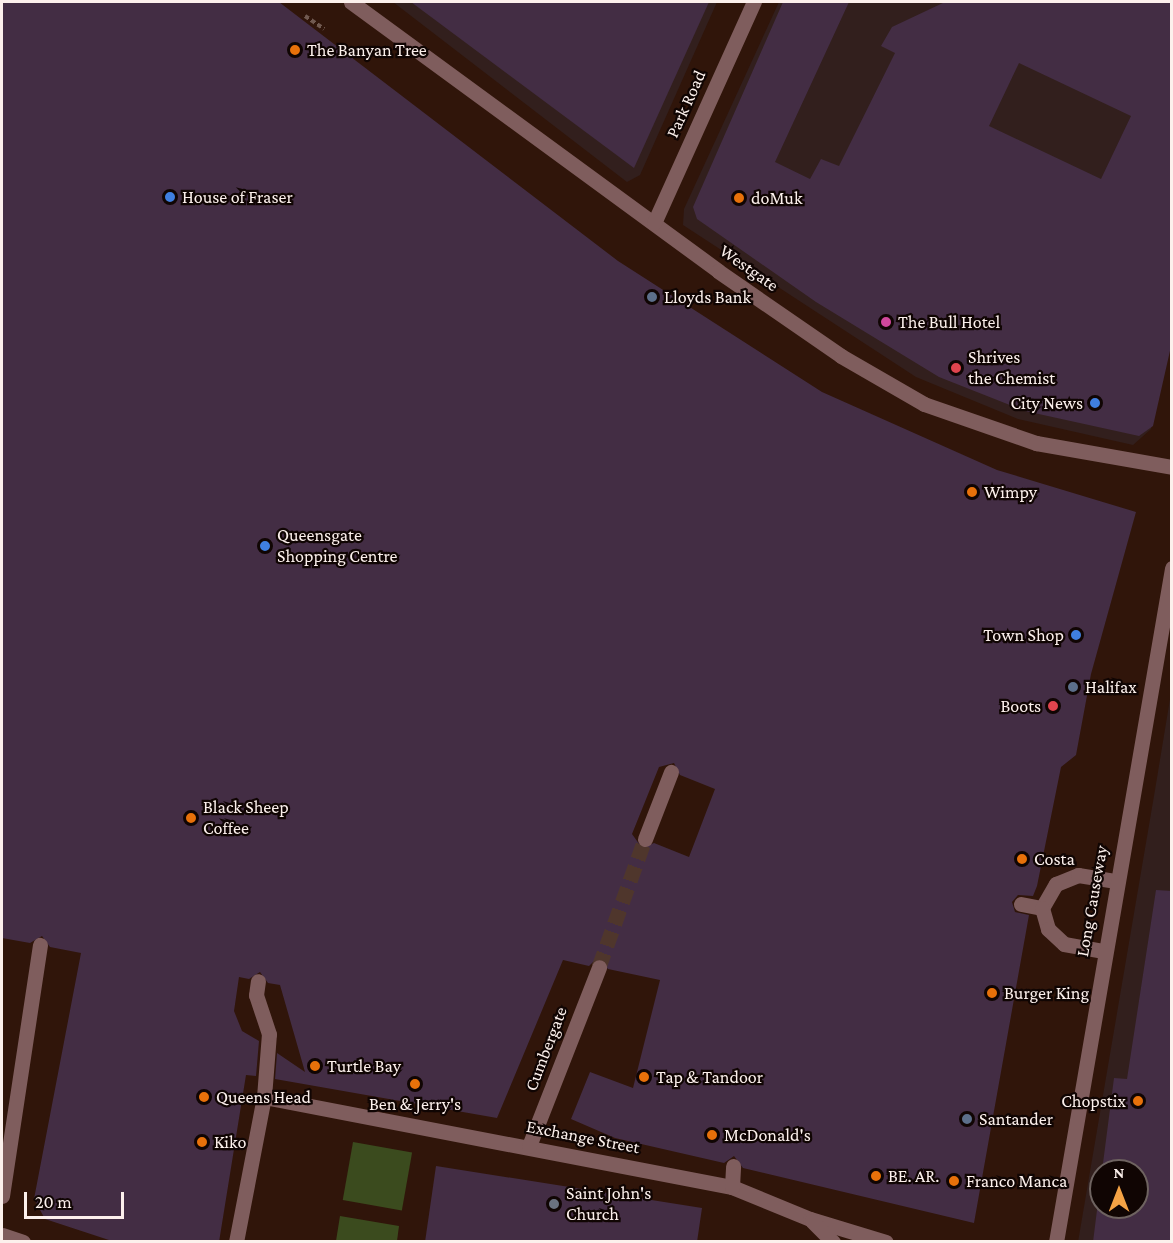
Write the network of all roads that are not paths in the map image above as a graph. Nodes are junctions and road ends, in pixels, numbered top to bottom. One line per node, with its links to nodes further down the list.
1 (754, 2): 3 (street, Park Road)
2 (355, 3): 3 (street, Westgate)
3 (654, 223): 4 (street, Westgate)
4 (1172, 467)
5 (1172, 568): 8 (street, Long Causeway)
6 (671, 772): 7 (street)
7 (645, 839)
8 (1115, 881): 10 (street); 12 (street, Long Causeway)
9 (1021, 904): 10 (street)
10 (1042, 908): 12 (street)
11 (40, 945): 19 (street)
12 (1102, 951): 26 (street, Long Causeway)
13 (599, 968): 16 (street, Cumbergate)
14 (258, 981): 15 (street)
15 (264, 1097): 16 (street, Exchange Street); 23 (street)
16 (529, 1146): 18 (street, Exchange Street)
17 (733, 1166): 18 (street)
18 (732, 1187): 20 (street, Exchange Street)
19 (2, 1196)
20 (810, 1219): 24 (street); 25 (street, Exchange Street)
21 (2, 1235): 22 (street)
22 (23, 1242)
23 (236, 1242)
24 (833, 1242)
25 (886, 1242)
26 (1056, 1242)

